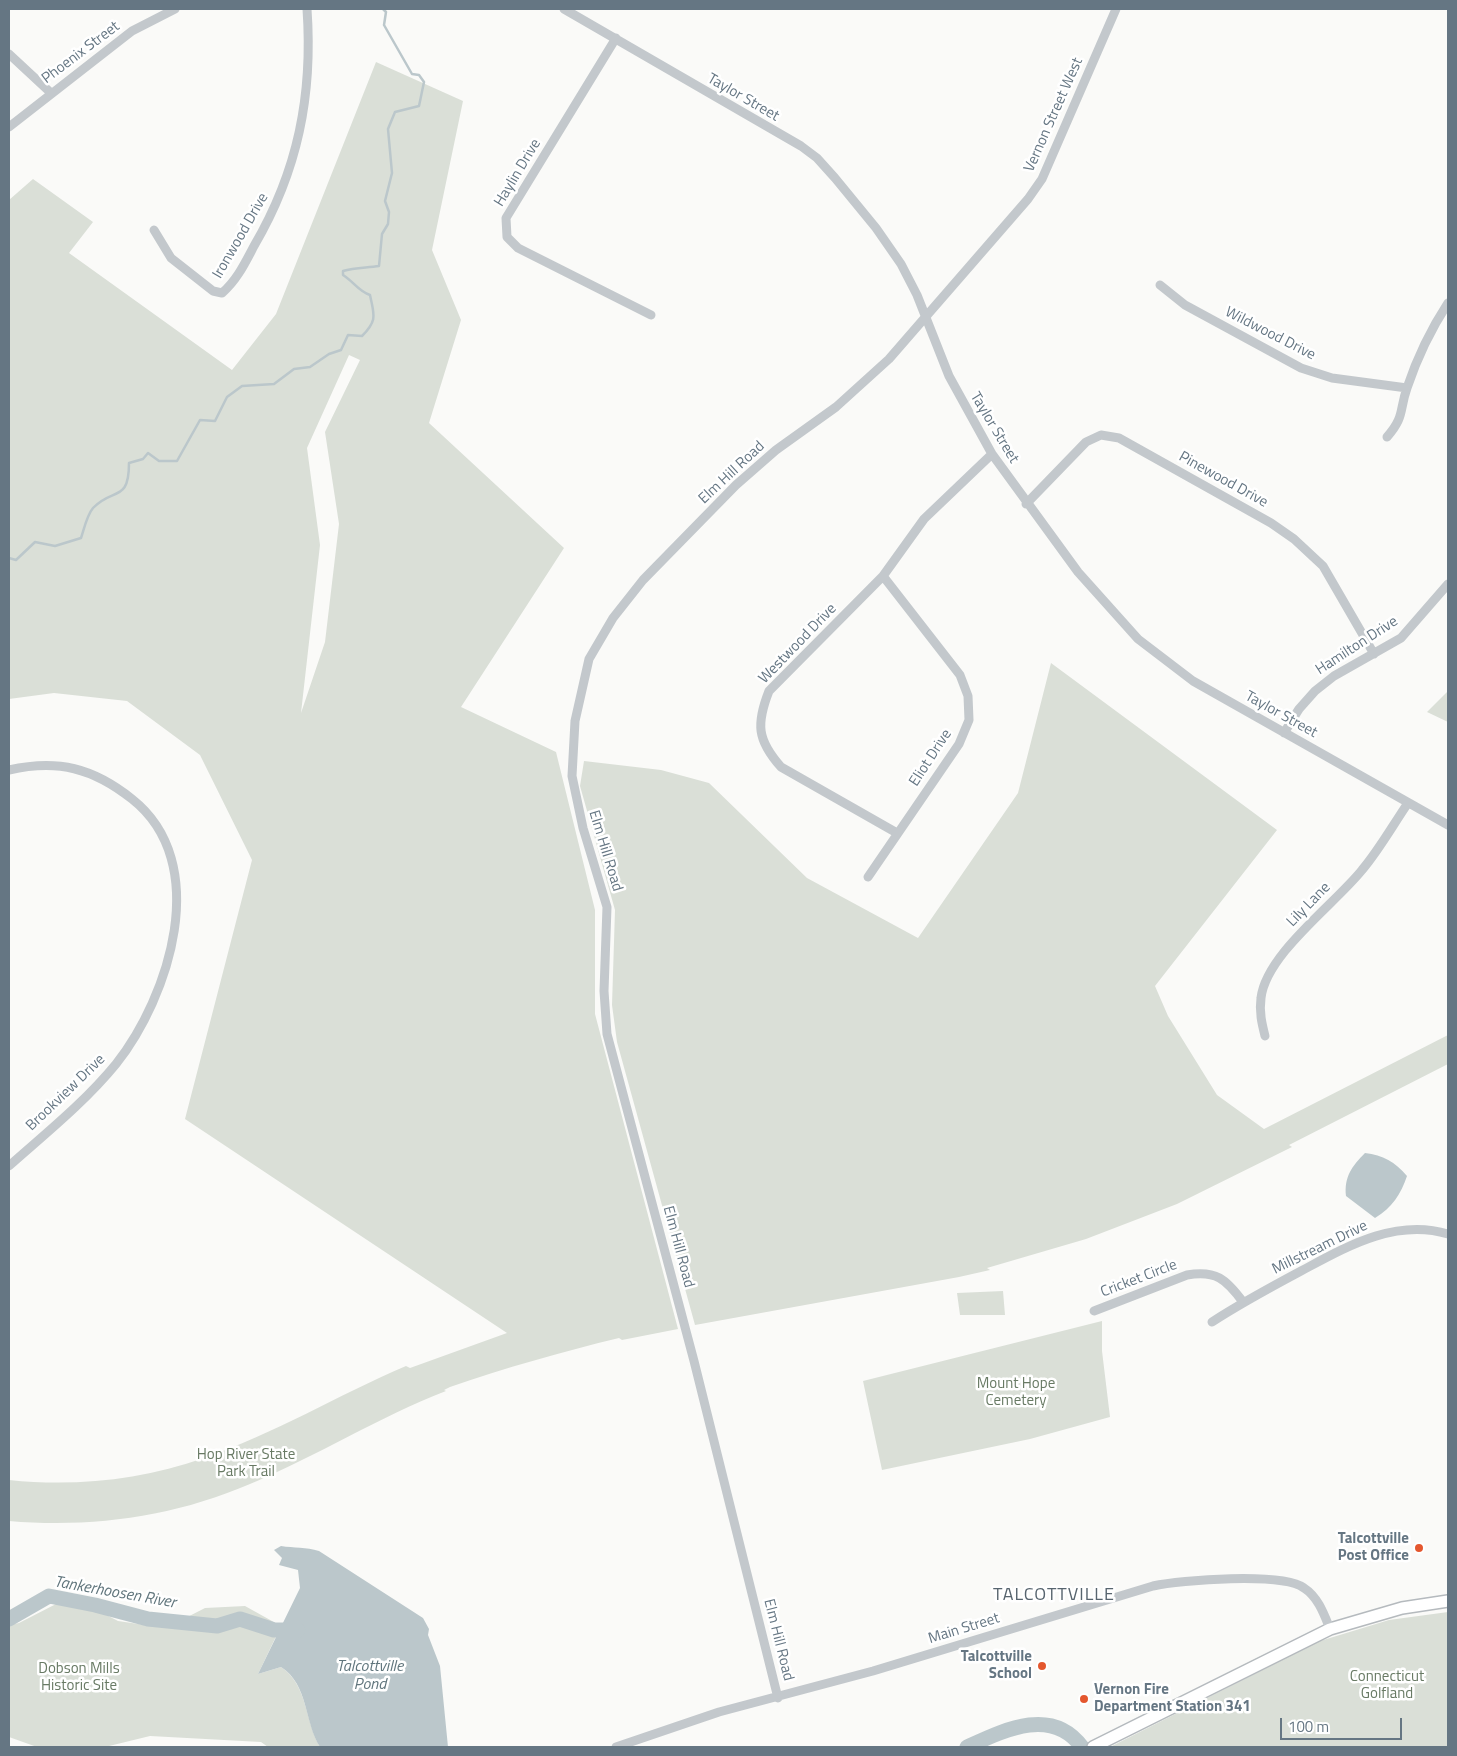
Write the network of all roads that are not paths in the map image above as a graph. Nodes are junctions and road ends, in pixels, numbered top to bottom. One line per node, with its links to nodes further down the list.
1 (174, 9): 7 (street, Phoenix Street)
2 (307, 9): 9 (street, Ironwood Drive)
3 (564, 9): 5 (street, Taylor Street)
4 (1116, 9): 10 (street, Vernon Street West)
5 (616, 38): 13 (street, Haylin Drive); 14 (street, Taylor Street)
6 (9, 54): 7 (street)
7 (51, 93): 8 (street, Phoenix Street)
8 (9, 127)
9 (154, 230)
10 (985, 246): 14 (street, Elm Hill Road)
11 (1160, 284): 15 (street, Wildwood Drive)
12 (1448, 303): 15 (street)
13 (651, 315)
14 (925, 317): 17 (street, Taylor Street); 36 (street, Elm Hill Road)
15 (1407, 388): 16 (street)
16 (1386, 437)
17 (992, 454): 18 (street, Taylor Street); 19 (street, Westwood Drive)
18 (1026, 504): 21 (street, Pinewood Drive); 22 (street, Taylor Street)
19 (883, 576): 26 (street, Eliot Drive); 26 (street, Westwood Drive)
20 (1448, 584): 21 (street, Hamilton Drive)
21 (1374, 654): 22 (street, Hamilton Drive)
22 (1284, 733): 24 (street, Taylor Street)
23 (9, 770): 29 (street, Brookview Drive)
24 (1408, 803): 25 (street, Taylor Street); 28 (street, Lily Lane)
25 (1448, 825)
26 (897, 833): 27 (street, Eliot Drive)
27 (868, 877)
28 (1265, 1036)
29 (9, 1166)
30 (1448, 1234): 31 (street, Millstream Drive)
31 (1243, 1302): 32 (street, Cricket Circle); 33 (street, Millstream Drive)
32 (1094, 1311)
33 (1212, 1322)
34 (1448, 1601): 35 (main road)
35 (1330, 1629): 36 (street, Main Street); 38 (main road)
36 (778, 1698): 37 (street, Main Street)
37 (616, 1747)
38 (1093, 1747)

